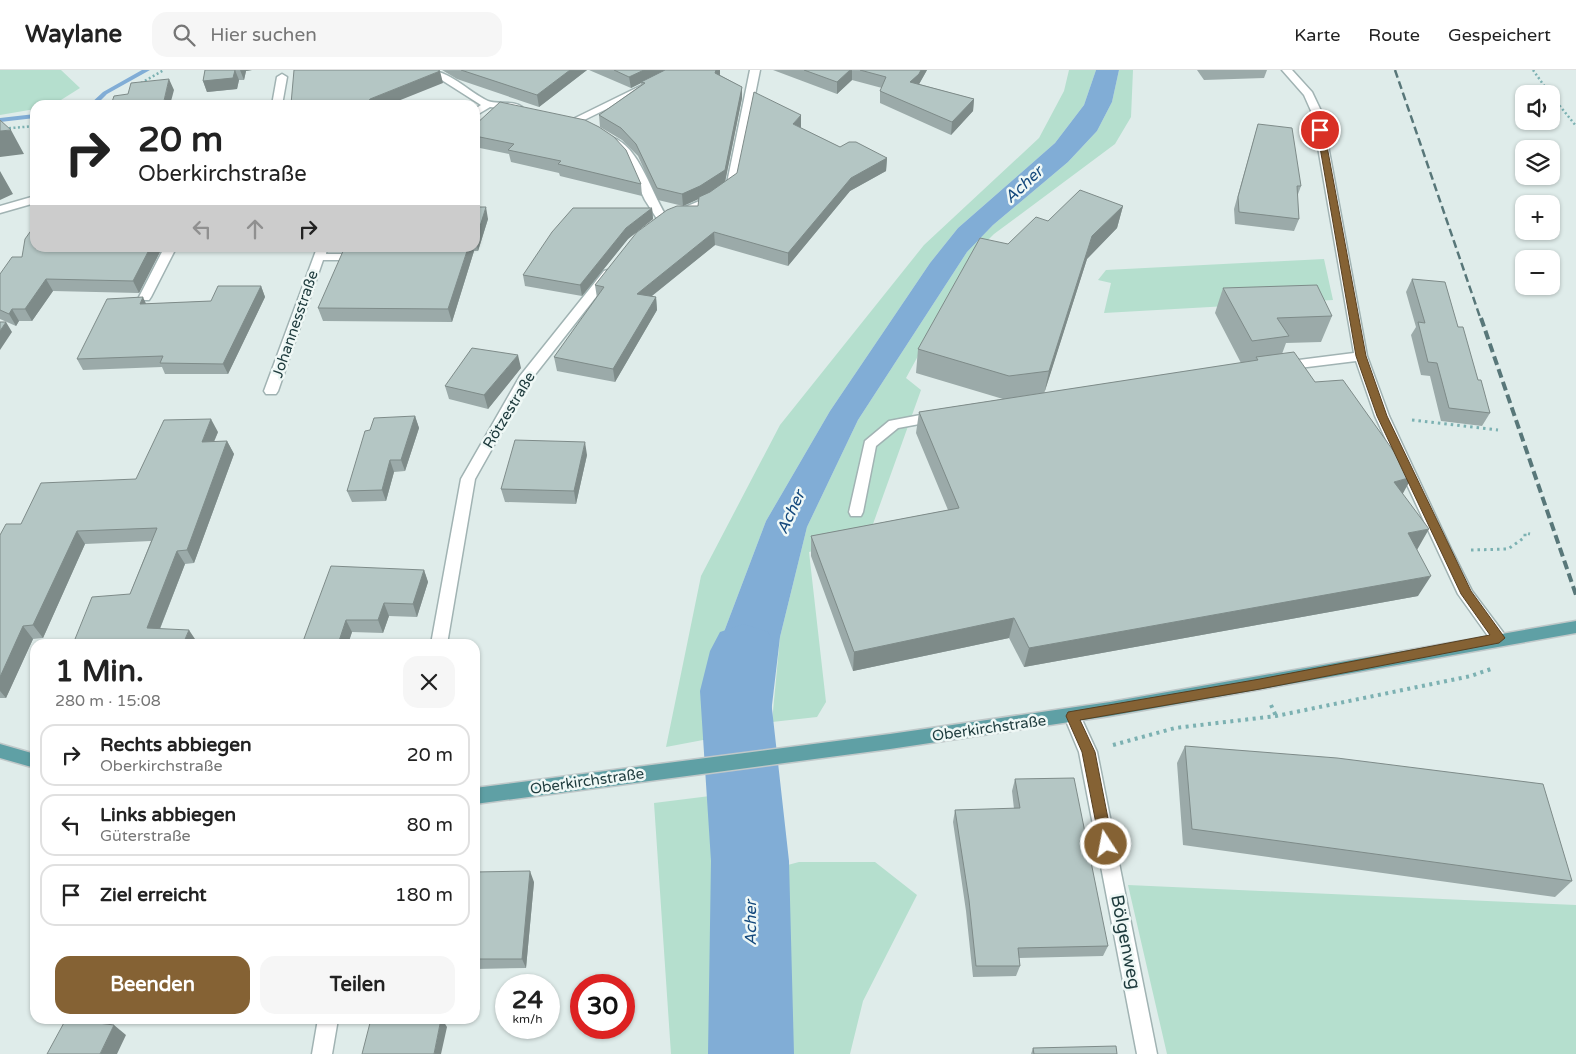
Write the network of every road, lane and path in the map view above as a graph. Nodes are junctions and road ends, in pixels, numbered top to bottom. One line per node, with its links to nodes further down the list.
1 (164, 70): 9 (path)
2 (431, 70): 11 (street)
3 (681, 70): 4 (street)
4 (755, 70)
5 (1287, 70): 25 (street)
6 (1533, 70): 8 (path)
7 (282, 77): 10 (street)
8 (1544, 85)
9 (134, 88)
10 (278, 100)
11 (487, 104): 13 (street); 14 (street)
12 (1560, 106): 16 (path)
13 (480, 110)
14 (530, 110)
15 (30, 126): 17 (path)
16 (1576, 126)
17 (0, 128)
18 (30, 201): 19 (street)
19 (0, 210)
20 (168, 252): 24 (street)
21 (320, 252): 22 (street, Johannesstraße); 27 (street, Johannesstraße)
22 (373, 257)
23 (618, 262): 36 (street, Rötzestraße)
24 (145, 297)
25 (1361, 356): 26 (street); 35 (street)
26 (1274, 368)
27 (272, 391)
28 (948, 414): 31 (street)
29 (1441, 423): 30 (path)
30 (1498, 430)
31 (856, 512)
32 (1530, 534): 33 (path)
33 (1469, 550)
34 (1576, 627): 35 (main road, Oberkirchstraße)
35 (1499, 638): 38 (main road, Oberkirchstraße)
36 (440, 639)
37 (1498, 667): 40 (path)
38 (1072, 716): 40 (street, Bölgenweg); 42 (main road, Oberkirchstraße)
39 (0, 751): 41 (main road)
40 (1088, 752): 45 (street, Bölgenweg)
41 (30, 759)
42 (480, 795)
43 (327, 1024): 44 (street)
44 (322, 1054)
45 (1147, 1054)

